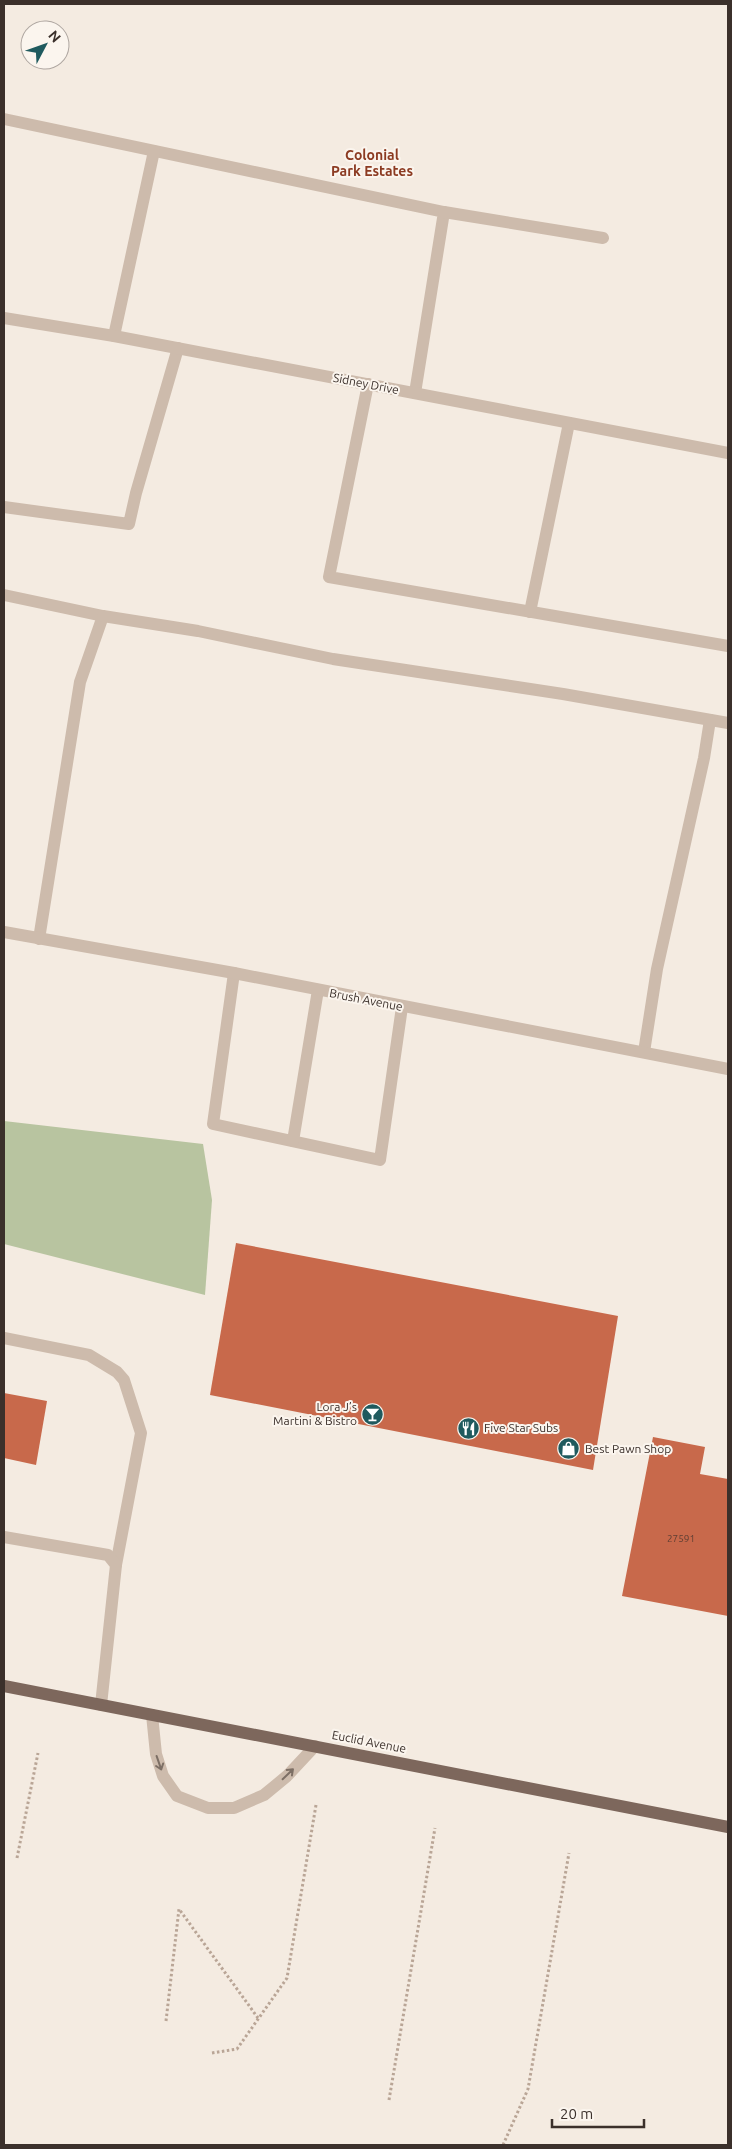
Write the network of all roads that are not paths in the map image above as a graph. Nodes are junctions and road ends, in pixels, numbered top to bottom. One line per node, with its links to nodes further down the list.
1 (4, 119): 2 (street)
2 (154, 151): 3 (street); 6 (street)
3 (444, 212): 4 (street); 9 (street)
4 (603, 238)
5 (4, 318): 6 (street, Sidney Drive)
6 (114, 336): 7 (street, Sidney Drive)
7 (178, 348): 8 (street, Sidney Drive); 12 (street)
8 (368, 384): 9 (street, Sidney Drive); 14 (street)
9 (415, 393): 10 (street, Sidney Drive)
10 (569, 423): 11 (street, Sidney Drive); 14 (street)
11 (728, 453)
12 (4, 507)
13 (4, 595): 15 (street)
14 (530, 612): 16 (street)
15 (103, 616): 17 (street); 20 (street)
16 (728, 646)
17 (710, 720): 18 (street); 24 (street)
18 (728, 723)
19 (4, 932): 20 (street, Brush Avenue)
20 (40, 940): 21 (street, Brush Avenue)
21 (234, 973): 22 (street, Brush Avenue); 26 (street)
22 (318, 990): 23 (street, Brush Avenue); 26 (street)
23 (402, 1007): 24 (street, Brush Avenue); 26 (street)
24 (644, 1052): 25 (street, Brush Avenue)
25 (728, 1069)
26 (293, 1141)
27 (4, 1338): 29 (street)
28 (4, 1537): 29 (street)
29 (116, 1565): 31 (street)
30 (4, 1686): 31 (main road, Euclid Avenue)
31 (100, 1705): 32 (main road, Euclid Avenue)
32 (152, 1715): 33 (main road, Euclid Avenue); 33 (street, one-way to 33)
33 (315, 1746): 34 (main road, Euclid Avenue)
34 (728, 1827)

